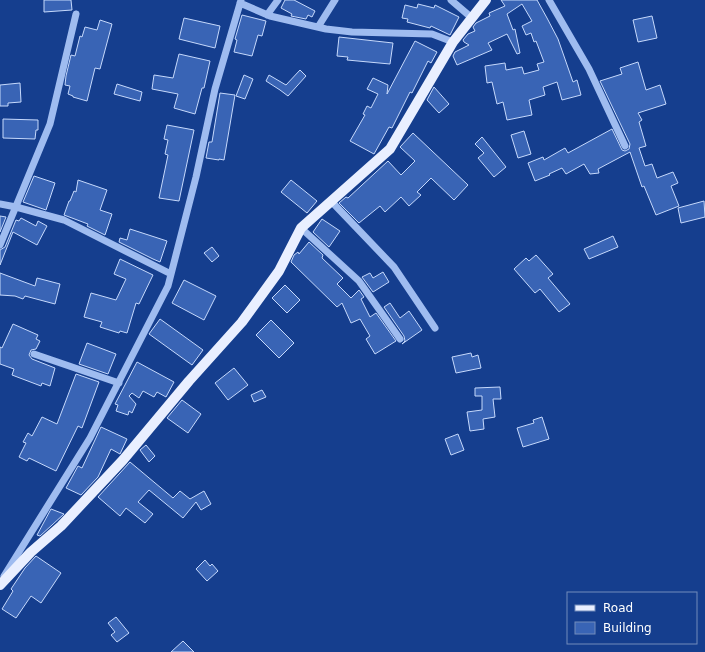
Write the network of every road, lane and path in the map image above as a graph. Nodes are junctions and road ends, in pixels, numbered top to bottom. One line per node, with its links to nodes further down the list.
1 (278, 0): 8 (street)
2 (335, 0): 10 (street)
3 (451, 0): 9 (street)
4 (486, 0): 9 (main road)
5 (549, 0): 12 (street)
6 (241, 2): 8 (street); 18 (street)
7 (76, 14): 15 (street)
8 (267, 15): 10 (street)
9 (472, 18): 11 (main road)
10 (318, 27): 11 (street)
11 (453, 42): 13 (main road)
12 (625, 146)
13 (331, 201): 16 (main road); 19 (street)
14 (0, 204): 15 (street)
15 (16, 206): 17 (street); 18 (street)
16 (301, 228): 20 (street); 23 (main road)
17 (0, 245)
18 (171, 274): 22 (street)
19 (436, 328)
20 (400, 339)
21 (34, 354): 22 (street)
22 (119, 383): 23 (street)
23 (0, 584)

